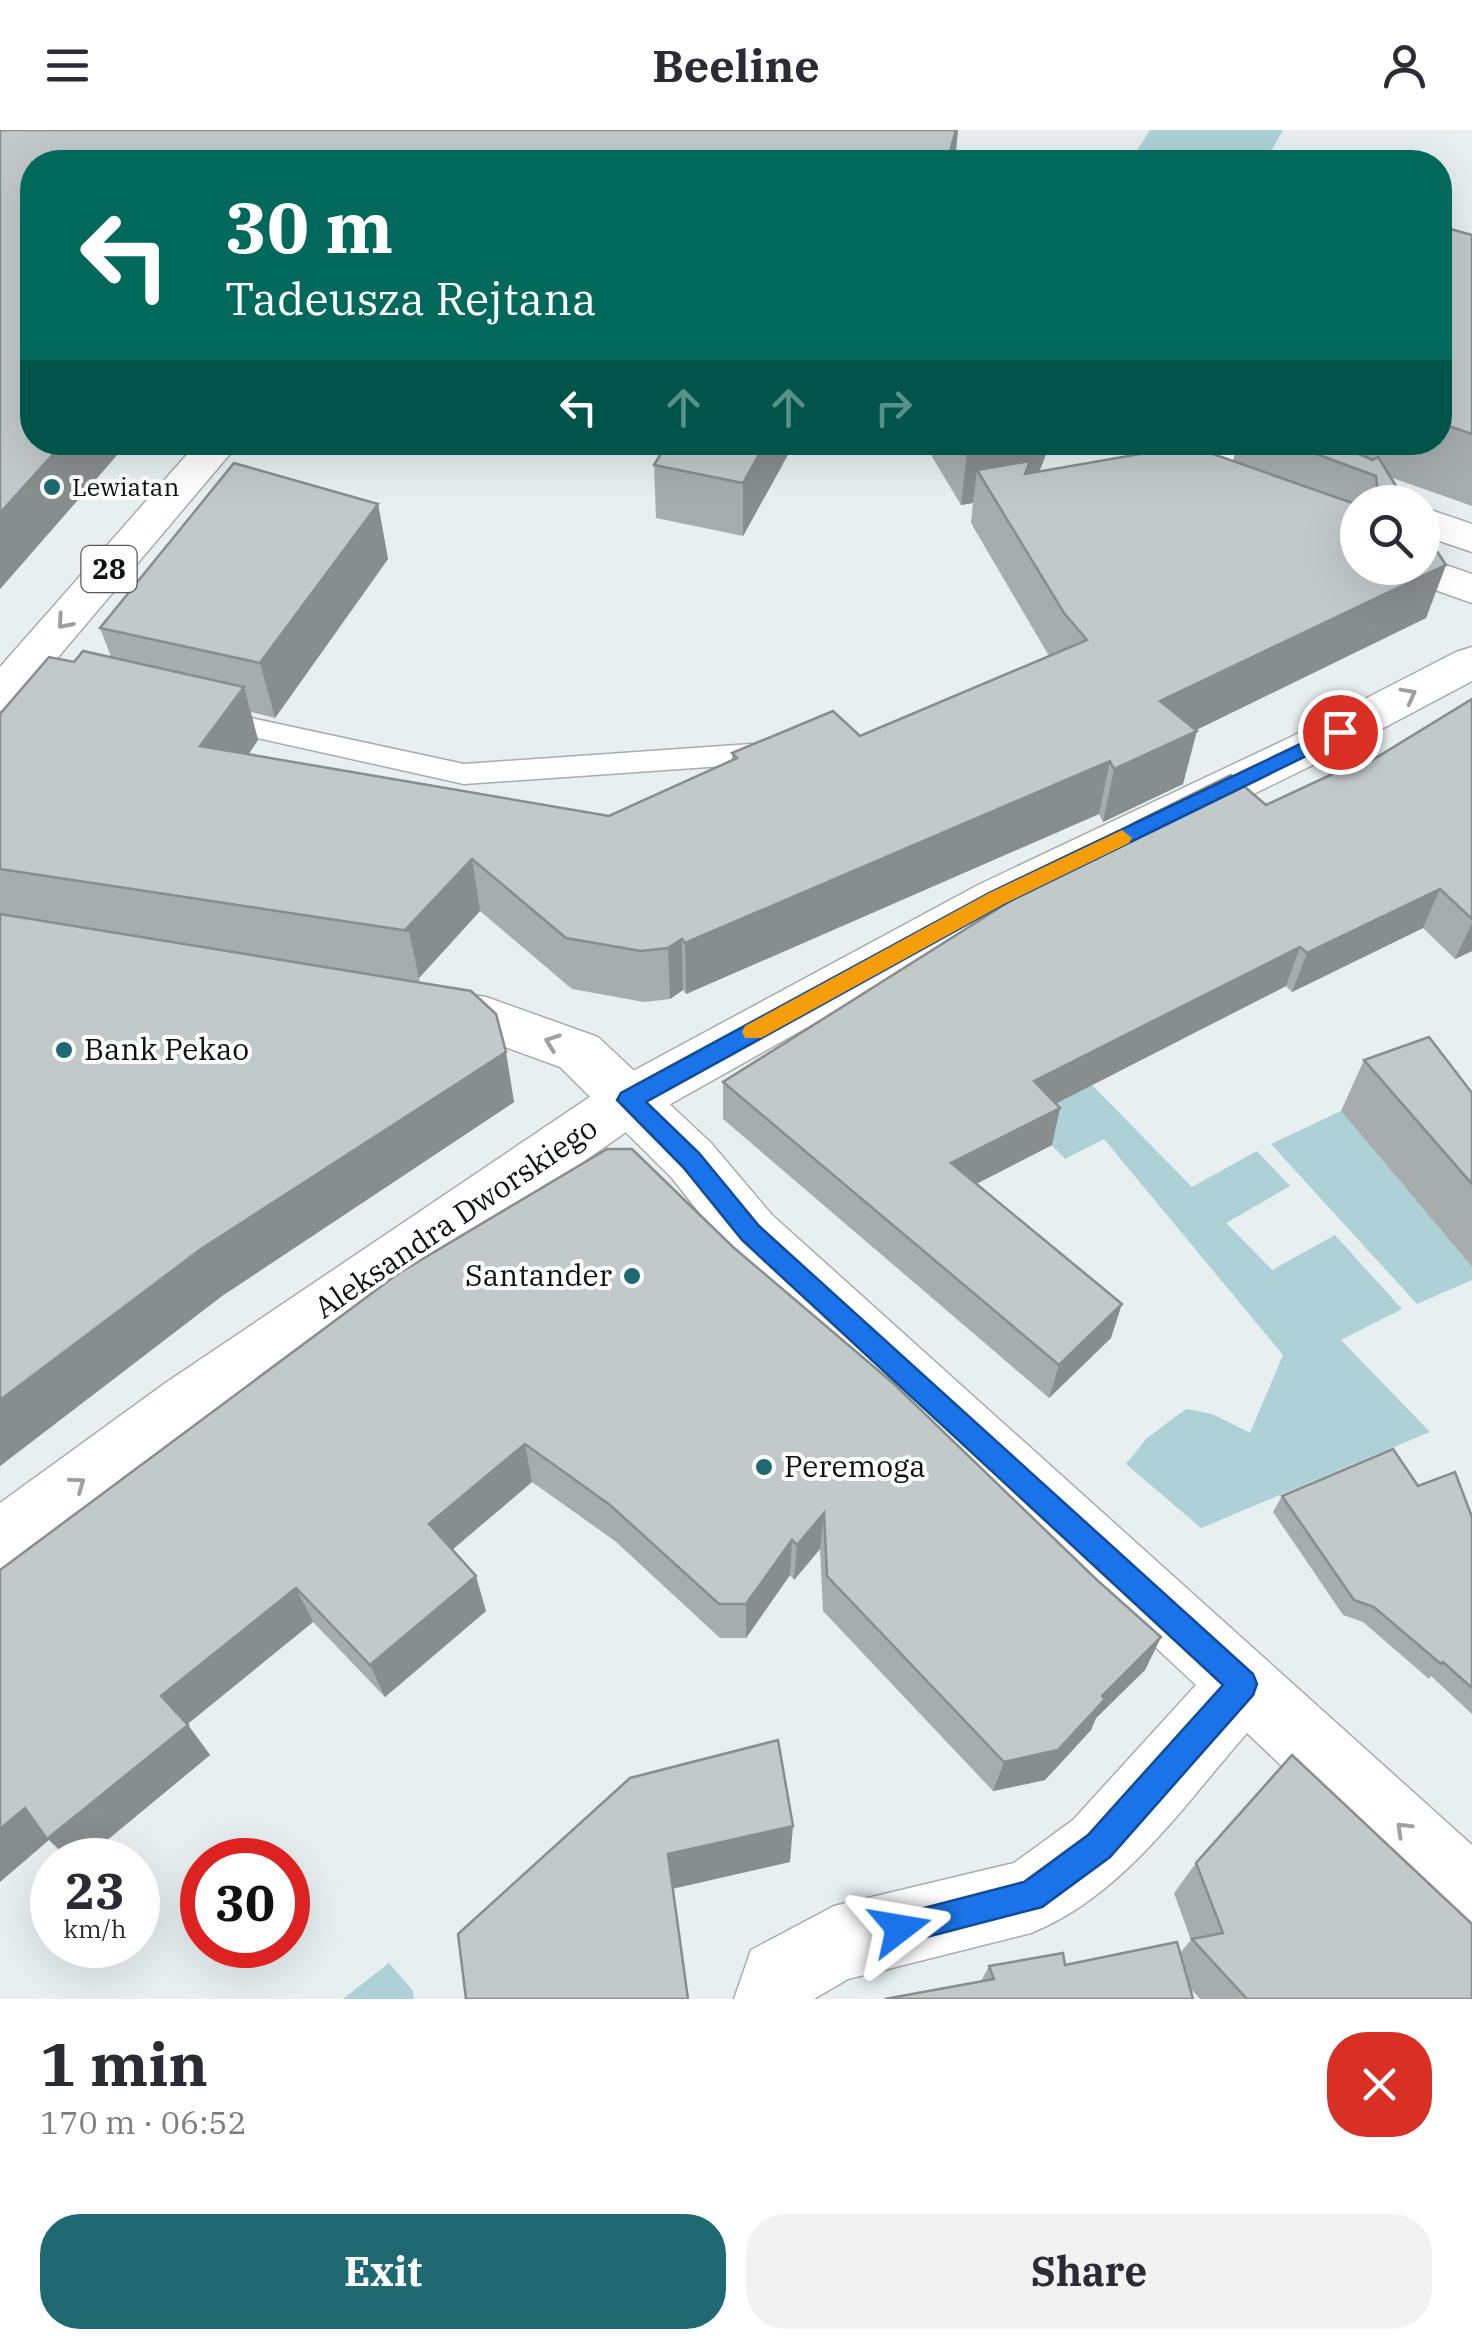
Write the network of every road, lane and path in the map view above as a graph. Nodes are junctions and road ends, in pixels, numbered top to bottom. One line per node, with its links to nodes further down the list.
1 (209, 455): 11 (street, 28, one-way to 11)
2 (1233, 455): 7 (street)
3 (1243, 455): 4 (street)
4 (1340, 488)
5 (1440, 527): 6 (street)
6 (1472, 539)
7 (1340, 541)
8 (1440, 577): 9 (street)
9 (1472, 589)
10 (1472, 662): 15 (street, Aleksandra Dworskiego, one-way to 10)
11 (25, 683)
12 (181, 711): 13 (lane)
13 (751, 754)
14 (380, 1001): 15 (street, one-way to 14)
15 (629, 1100): 16 (street, Aleksandra Dworskiego, one-way to 15); 17 (street)
16 (0, 1542)
17 (1243, 1684): 18 (street, one-way to 17); 19 (street)
18 (1472, 1897)
19 (773, 1999)

